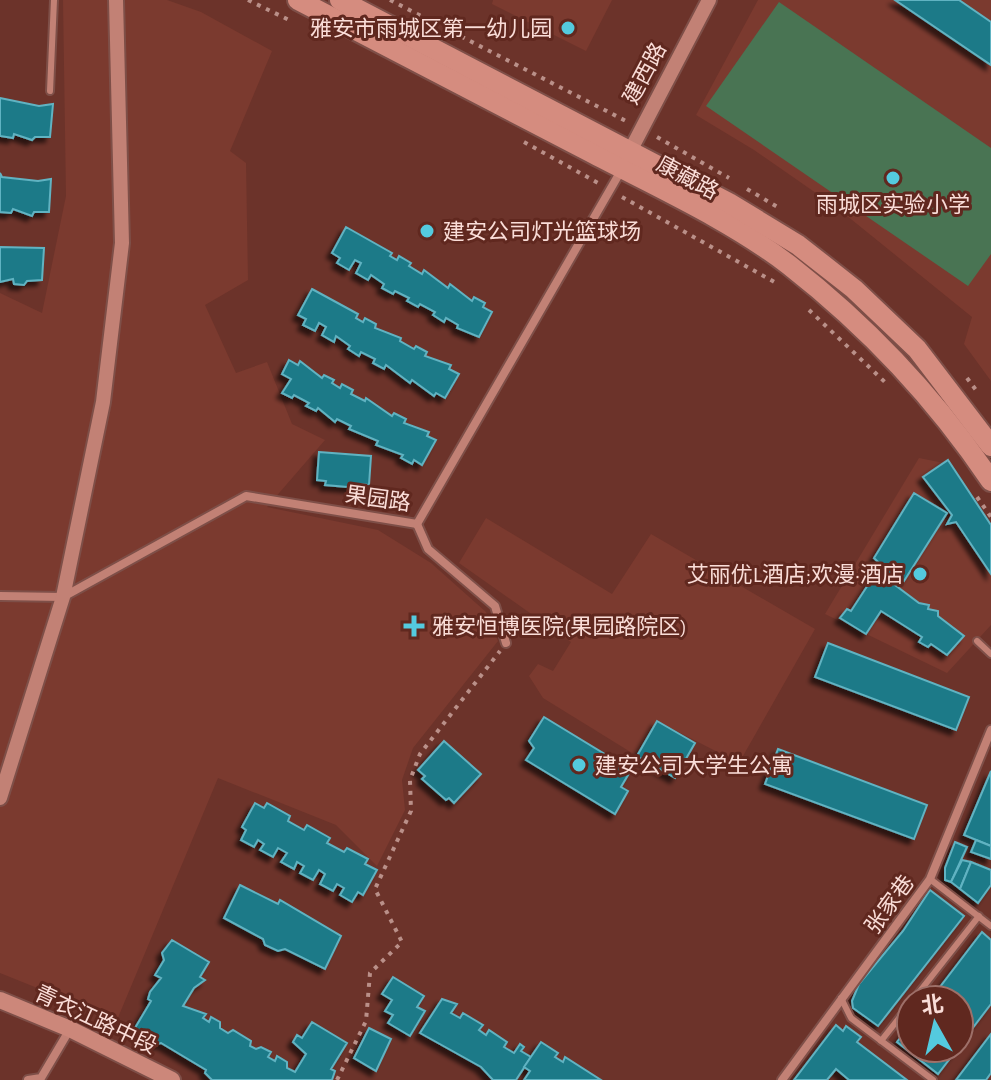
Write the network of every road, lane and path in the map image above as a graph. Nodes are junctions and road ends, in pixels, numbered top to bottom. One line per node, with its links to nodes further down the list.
1 (54, 0): 8 (lane)
2 (116, 0): 20 (street)
3 (248, 0): 7 (path)
4 (298, 0): 10 (main road, 康藏路)
5 (340, 0): 10 (main road, 康藏路)
6 (709, 0): 10 (street, 建西路)
7 (302, 26)
8 (50, 91)
9 (516, 138): 11 (path)
10 (626, 160): 11 (street, 果园路); 15 (main road, 康藏路); 16 (main road, 康藏路)
11 (611, 191): 12 (path); 18 (street, 果园路)
12 (788, 290)
13 (799, 300): 14 (path)
14 (888, 386)
15 (991, 446)
16 (983, 487): 17 (path)
17 (991, 517)
18 (417, 524): 20 (street, 果园路); 22 (street)
19 (0, 596): 20 (street, 果园路)
20 (63, 597): 25 (street)
21 (977, 641): 23 (lane)
22 (506, 643): 37 (path)
23 (989, 658)
24 (991, 730): 26 (street, 张家巷)
25 (0, 798)
26 (930, 879): 27 (lane); 30 (street, 张家巷)
27 (979, 916): 28 (lane); 29 (lane)
28 (991, 926)
29 (925, 984)
30 (841, 998): 34 (lane); 38 (street, 张家巷)
31 (0, 1000): 33 (main road, 青衣江路中段)
32 (895, 1023): 34 (lane)
33 (70, 1029): 35 (street); 36 (main road, 青衣江路中段)
34 (881, 1041): 39 (lane)
35 (28, 1080)
36 (172, 1080)
37 (337, 1080)
38 (782, 1080)
39 (933, 1080)

